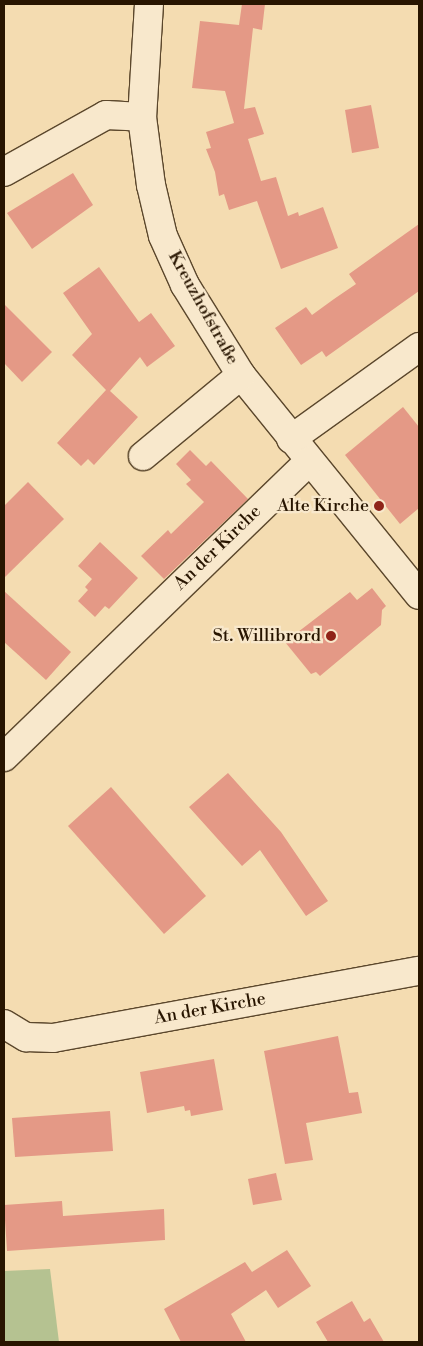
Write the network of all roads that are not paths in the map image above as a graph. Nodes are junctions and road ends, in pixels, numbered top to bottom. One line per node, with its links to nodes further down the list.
1 (149, 4): 2 (street, Kreuzhofstraße)
2 (142, 116): 3 (street); 5 (street, Kreuzhofstraße)
3 (4, 172)
4 (419, 347): 6 (street)
5 (241, 375): 6 (street, Kreuzhofstraße); 7 (street, Kreuzhofstraße)
6 (291, 439): 8 (street, Kreuzhofstraße)
7 (143, 456)
8 (309, 461): 9 (street); 10 (street, An der Kirche)
9 (419, 595)
10 (4, 757)
11 (419, 971): 12 (street, An der Kirche)
12 (4, 1024)

